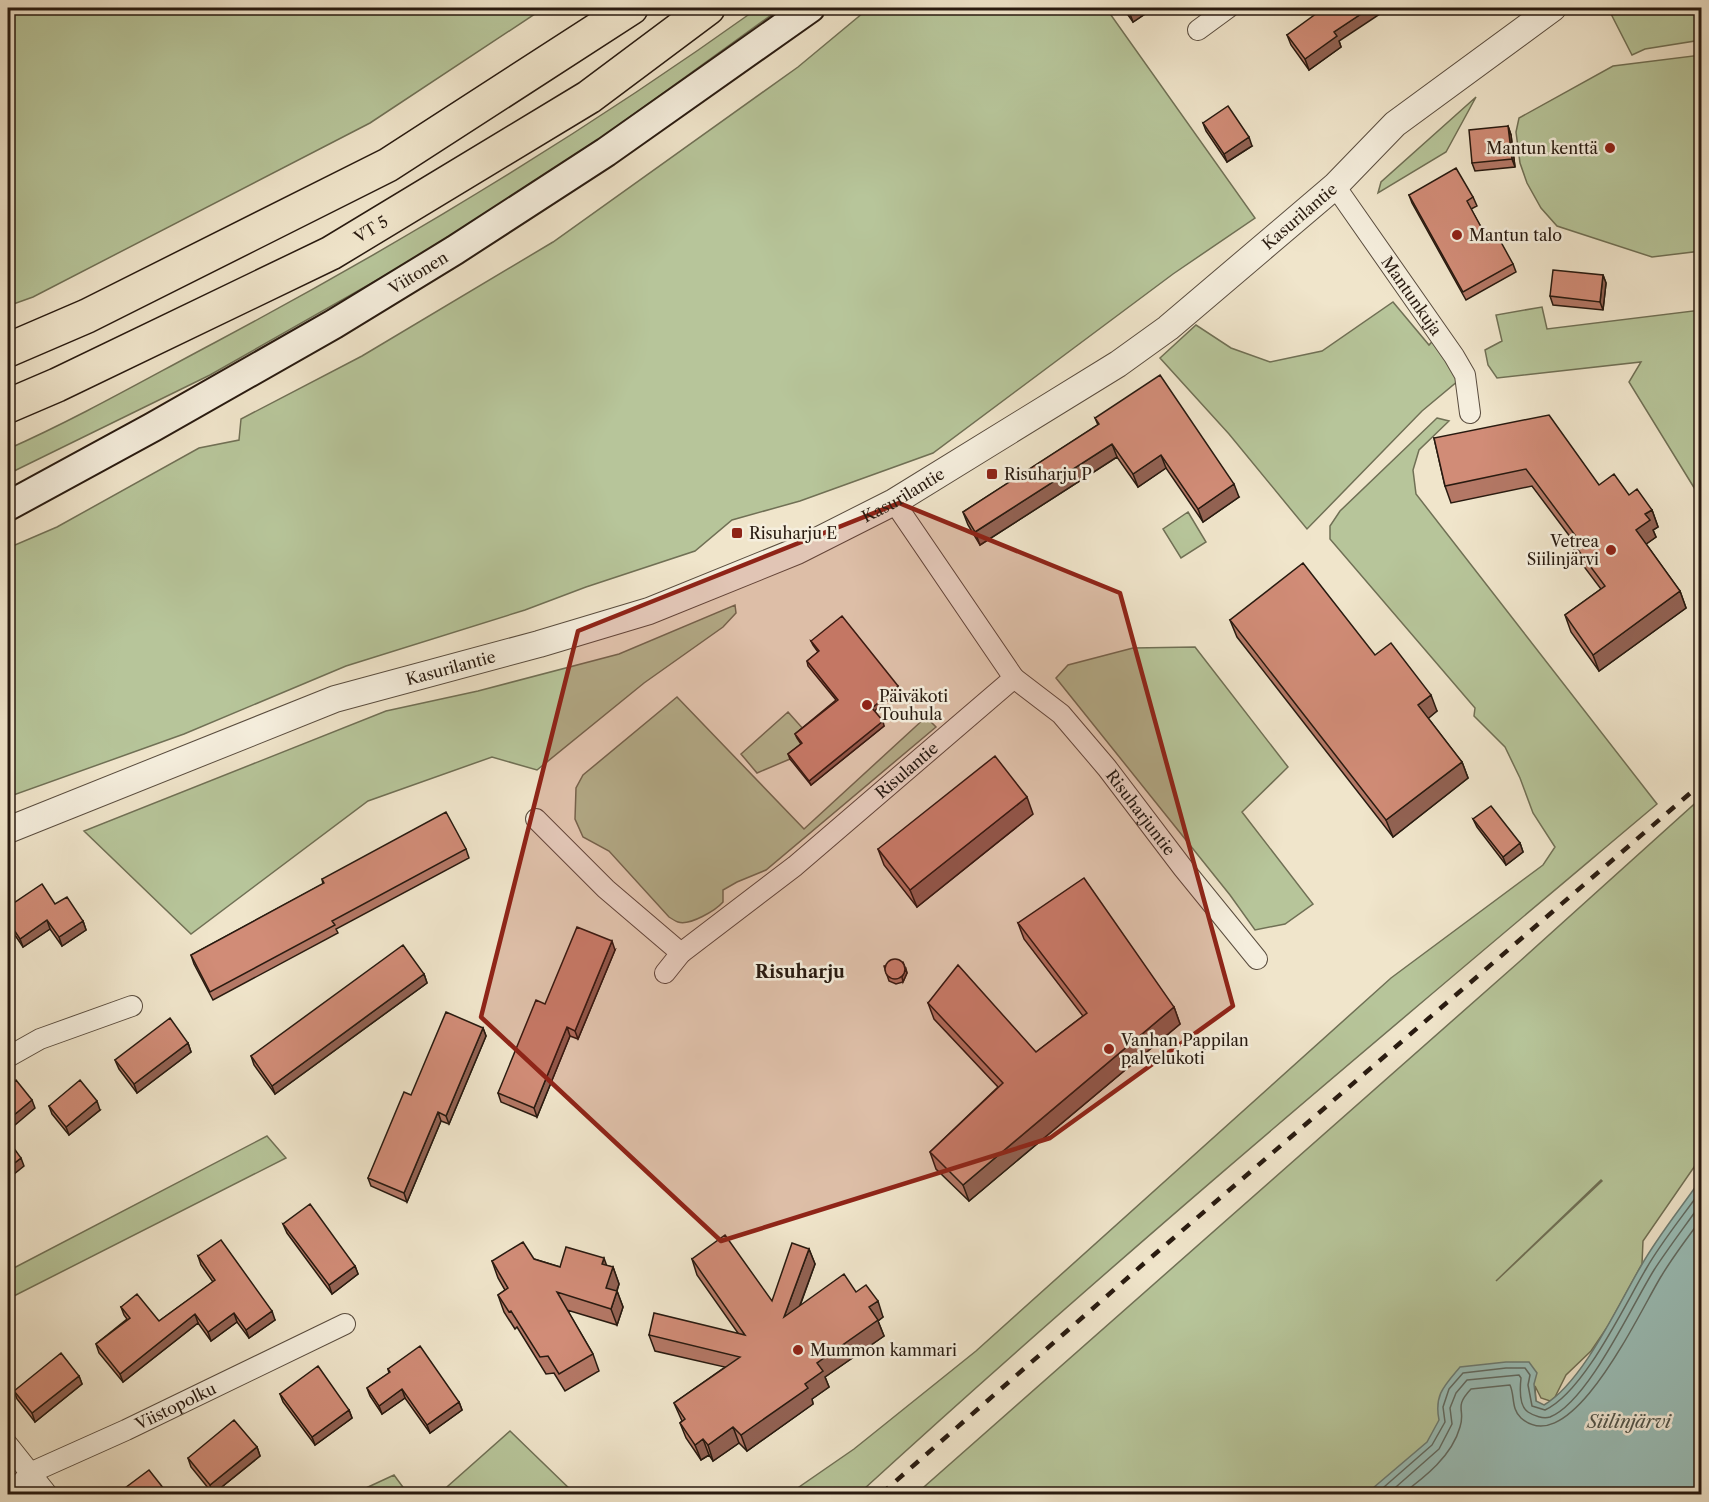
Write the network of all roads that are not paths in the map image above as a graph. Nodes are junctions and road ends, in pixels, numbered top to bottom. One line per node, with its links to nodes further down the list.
1 (632, 8): 8 (highway)
2 (708, 8): 9 (highway, VT 5)
3 (810, 8): 12 (main road, Viitonen)
4 (1228, 8): 6 (street)
5 (1553, 8): 7 (street, Kasurilantie)
6 (1198, 30)
7 (1335, 186): 10 (street, Mantunkuja); 11 (street, Kasurilantie)
8 (8, 350)
9 (8, 406)
10 (1470, 413)
11 (894, 502): 13 (street); 15 (street, Kasurilantie)
12 (8, 506)
13 (1014, 678): 16 (street, Risulantie); 17 (street, Risuharjuntie)
14 (536, 819): 16 (street)
15 (8, 830)
16 (681, 953): 18 (street, Risulantie)
17 (1257, 959)
18 (665, 973)
19 (132, 1006): 20 (street)
20 (8, 1057)
21 (345, 1324): 23 (street, Viistopolku)
22 (8, 1445): 23 (street)
23 (30, 1473): 24 (street, Viistopolku); 25 (street)
24 (12, 1494)
25 (47, 1494)

